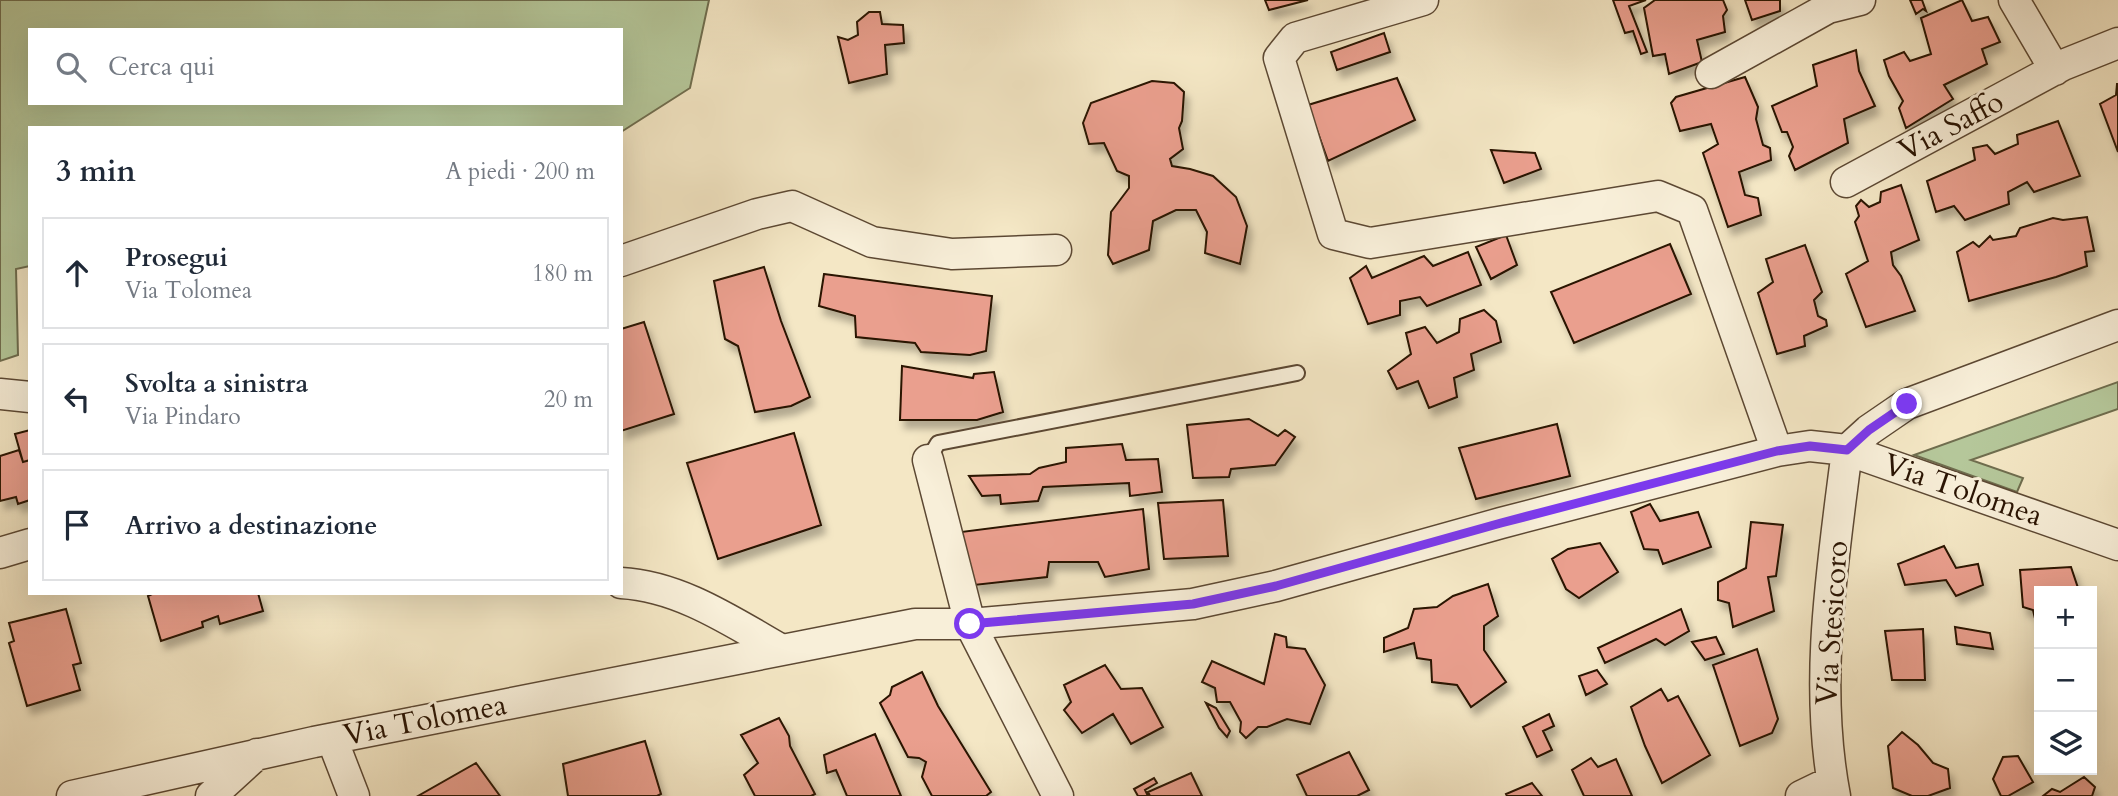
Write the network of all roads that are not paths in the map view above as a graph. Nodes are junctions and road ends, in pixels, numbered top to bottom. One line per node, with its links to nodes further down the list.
1 (1423, 0): 15 (street)
2 (1860, 0): 6 (street)
3 (2014, 0): 5 (street)
4 (2118, 43): 5 (street, Via Saffo)
5 (2055, 70): 7 (street, Via Saffo)
6 (1711, 73)
7 (1846, 182)
8 (1055, 250): 9 (street)
9 (623, 260)
10 (2118, 325): 14 (street)
11 (1297, 373): 16 (lane)
12 (0, 394): 13 (street)
13 (28, 397)
14 (1847, 450): 15 (street, Via Tolomea); 18 (street, Via Tolomea); 25 (street, Via Stesicoro)
15 (1777, 451): 21 (street, Via Tolomea)
16 (928, 460): 21 (street)
17 (28, 545): 19 (street)
18 (2118, 545)
19 (0, 552)
20 (623, 583): 22 (street)
21 (970, 624): 22 (street, Via Tolomea); 29 (street)
22 (780, 649): 23 (street, Via Tolomea)
23 (332, 739): 24 (street, Via Tolomea); 28 (street)
24 (258, 754): 26 (street, Via Tolomea); 27 (street)
25 (1834, 789): 30 (street)
26 (72, 796)
27 (211, 796)
28 (354, 796)
29 (1058, 796)
30 (1801, 796)

